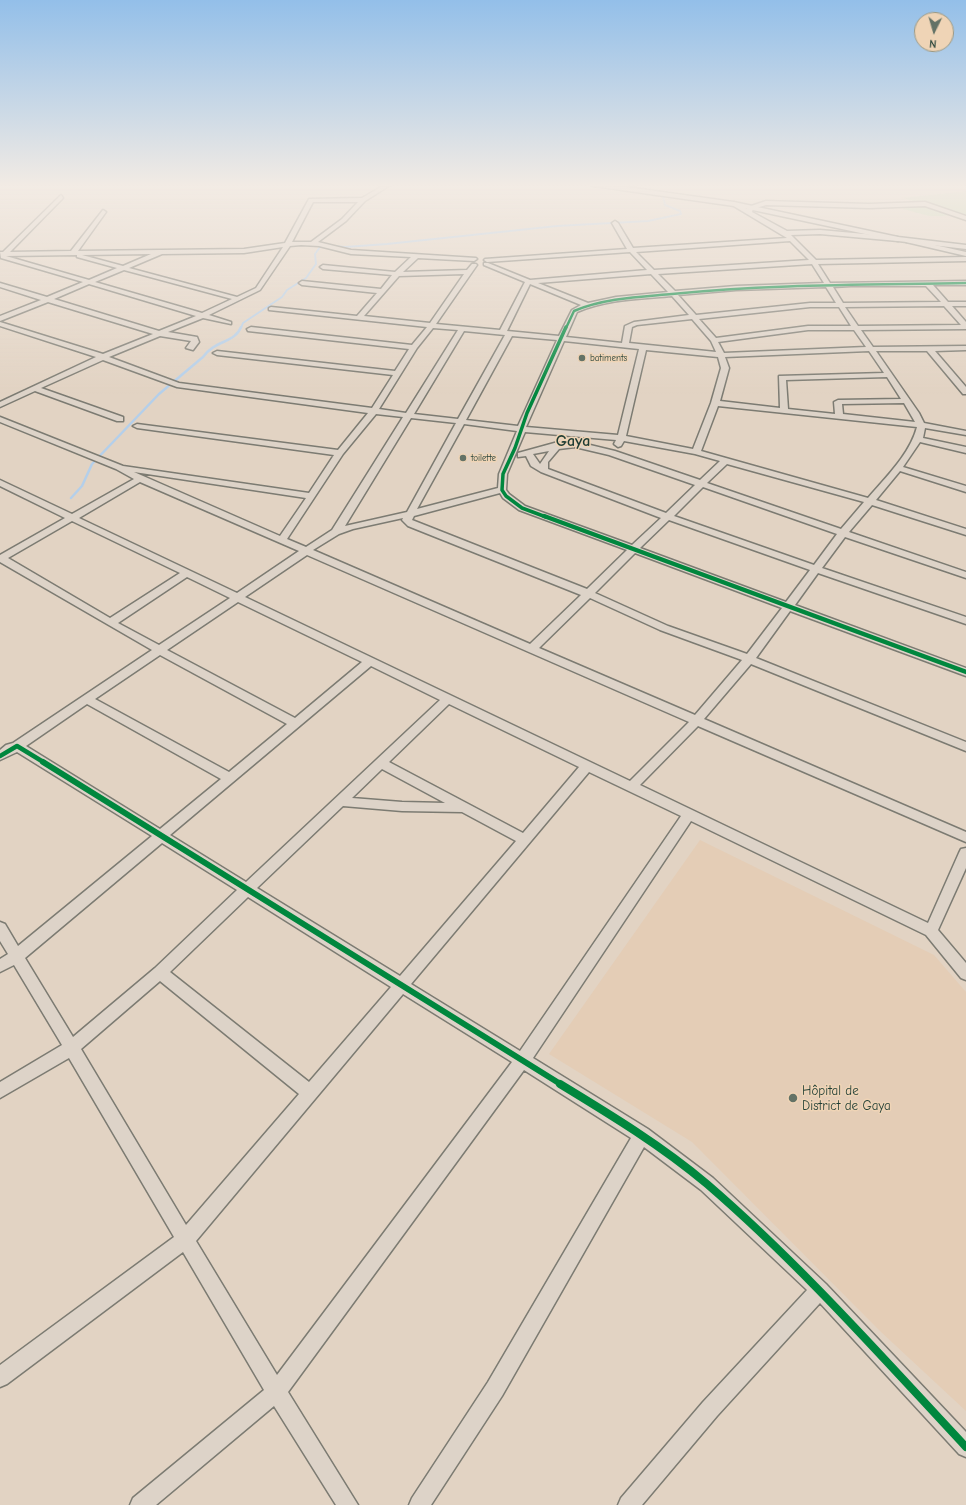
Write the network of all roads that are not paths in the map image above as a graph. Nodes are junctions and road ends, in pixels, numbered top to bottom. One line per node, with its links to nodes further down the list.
1 (18, 254): 9 (street)
2 (72, 254): 16 (street)
3 (156, 254): 16 (street)
4 (281, 254): 30 (street)
5 (387, 254): 10 (street)
6 (580, 254): 13 (street)
7 (635, 254): 18 (street)
8 (807, 254): 14 (street)
9 (2, 255): 20 (street)
10 (416, 256): 12 (street); 19 (street)
11 (966, 259): 14 (street)
12 (474, 262): 13 (street); 17 (street)
13 (487, 262): 21 (street)
14 (814, 262): 18 (street); 24 (street)
15 (323, 267): 19 (street)
16 (124, 268): 20 (street); 30 (street)
17 (468, 272): 19 (street); 42 (street)
18 (651, 272): 21 (street); 28 (street)
19 (397, 274): 27 (street)
20 (88, 282): 29 (street); 36 (street)
21 (528, 282): 34 (street); 48 (street)
22 (302, 283): 27 (street)
23 (966, 283): 25 (street)
24 (827, 284): 25 (street); 28 (street); 31 (street)
25 (928, 284): 32 (street)
26 (0, 285): 29 (street)
27 (382, 291): 38 (street)
28 (673, 293): 34 (street); 37 (street)
29 (47, 299): 39 (street); 47 (street)
30 (238, 299): 36 (street)
31 (840, 304): 32 (street); 37 (street); 44 (street)
32 (945, 304): 33 (street); 43 (street)
33 (966, 304)
34 (586, 305): 49 (street)
35 (271, 309): 38 (street)
36 (201, 316): 40 (street); 47 (street)
37 (693, 317): 50 (street); 51 (street)
38 (359, 318): 42 (street)
39 (0, 319)
40 (228, 323)
41 (0, 324): 60 (street)
42 (432, 325): 46 (street); 52 (street)
43 (966, 326): 44 (street)
44 (857, 328): 50 (street); 56 (street)
45 (251, 329): 52 (street)
46 (462, 329): 48 (street); 70 (street)
47 (158, 333): 54 (street); 60 (street)
48 (506, 333): 49 (street); 74 (street)
49 (561, 339): 51 (street); 77 (street)
50 (714, 340): 59 (street)
51 (625, 345): 53 (street)
52 (414, 347): 61 (street)
53 (643, 347): 59 (street); 80 (street)
54 (190, 348)
55 (966, 348): 57 (street)
56 (872, 349): 57 (street); 59 (street); 62 (street)
57 (930, 349): 64 (street)
58 (217, 353): 61 (street)
59 (721, 355): 66 (street)
60 (104, 357): 63 (street); 68 (street)
61 (396, 373): 68 (street)
62 (890, 375): 65 (street); 69 (street)
63 (34, 388): 67 (street); 73 (street)
64 (966, 392)
65 (906, 401): 71 (street); 76 (street)
66 (716, 403): 69 (street); 85 (street)
67 (0, 405)
68 (374, 410): 70 (street); 86 (street)
69 (784, 411): 71 (street)
70 (408, 414): 74 (street); 104 (street)
71 (839, 417): 76 (street)
72 (0, 419): 91 (street)
73 (120, 419)
74 (463, 422): 77 (street); 101 (street)
75 (137, 426): 86 (street)
76 (921, 426): 79 (street); 81 (street)
77 (522, 429): 78 (street); 89 (street)
78 (564, 433): 80 (street); 83 (street)
79 (966, 434): 84 (street)
80 (621, 438): 82 (street); 85 (street); 88 (street)
81 (918, 439): 84 (street); 92 (street)
82 (575, 444): 83 (street); 88 (street)
83 (557, 447): 87 (street); 93 (street)
84 (963, 449)
85 (696, 452): 90 (street)
86 (340, 453): 99 (street)
87 (528, 453): 89 (street); 93 (street)
88 (612, 453): 96 (street)
89 (510, 459): 98 (street)
90 (726, 460): 96 (street); 100 (street)
91 (119, 467): 94 (street); 99 (street)
92 (898, 468): 97 (street); 100 (street)
93 (544, 470): 102 (street)
94 (140, 479): 103 (street); 107 (street)
95 (0, 483): 103 (street)
96 (700, 485): 102 (street); 106 (street)
97 (966, 489)
98 (502, 490): 101 (street); 108 (street)
99 (311, 496): 107 (street)
100 (869, 501): 105 (street); 106 (street)
101 (410, 514): 104 (street); 114 (street)
102 (668, 517): 108 (street); 111 (street)
103 (72, 518): 110 (street); 112 (street)
104 (336, 532): 109 (street)
105 (966, 532)
106 (843, 534): 111 (street); 113 (street)
107 (282, 540): 109 (street)
108 (634, 550): 114 (street); 116 (street)
109 (306, 551): 115 (street); 119 (street)
110 (0, 558): 118 (street)
111 (816, 569): 116 (street); 117 (street)
112 (187, 573): 115 (street); 118 (street)
113 (966, 575)
114 (589, 594): 119 (street); 121 (street)
115 (237, 597): 120 (street); 122 (street)
116 (788, 606): 121 (street); 123 (street)
117 (966, 622)
118 (110, 623): 120 (street)
119 (532, 648): 126 (street)
120 (160, 650): 125 (street); 127 (street)
121 (749, 659): 126 (street); 129 (street)
122 (370, 661): 124 (street); 127 (street)
123 (966, 672)
124 (448, 699): 132 (street); 133 (street)
125 (86, 700): 128 (street); 134 (street)
126 (697, 720): 135 (street); 140 (street)
127 (295, 723): 134 (street)
128 (16, 746): 130 (street); 131 (street); 139 (street)
129 (966, 747)
130 (0, 750)
131 (0, 756)
132 (380, 763): 136 (street); 137 (street)
133 (587, 766): 135 (street); 141 (street)
134 (230, 778): 139 (street)
135 (632, 787): 138 (street)
136 (340, 800): 137 (street); 143 (street)
137 (463, 807): 141 (street)
138 (689, 815): 145 (street); 152 (street)
139 (161, 836): 143 (street); 146 (street)
140 (966, 837)
141 (524, 839): 150 (street)
142 (966, 853): 145 (street)
143 (247, 889): 148 (street); 150 (street)
144 (0, 928): 146 (street)
145 (931, 931): 149 (street)
146 (17, 956): 147 (street); 151 (street)
147 (0, 966)
148 (160, 972): 151 (street); 154 (street)
149 (966, 974)
150 (401, 985): 152 (street); 154 (street)
151 (71, 1048): 153 (street); 156 (street)
152 (522, 1061): 155 (street); 159 (street)
153 (0, 1091)
154 (310, 1093): 156 (street)
155 (642, 1135): 157 (street); 163 (street)
156 (186, 1240): 158 (street); 159 (street)
157 (820, 1290): 160 (street); 164 (street)
158 (0, 1377)
159 (276, 1392): 161 (street); 162 (street)
160 (966, 1447)
161 (140, 1505)
162 (348, 1505)
163 (419, 1505)
164 (628, 1505)

